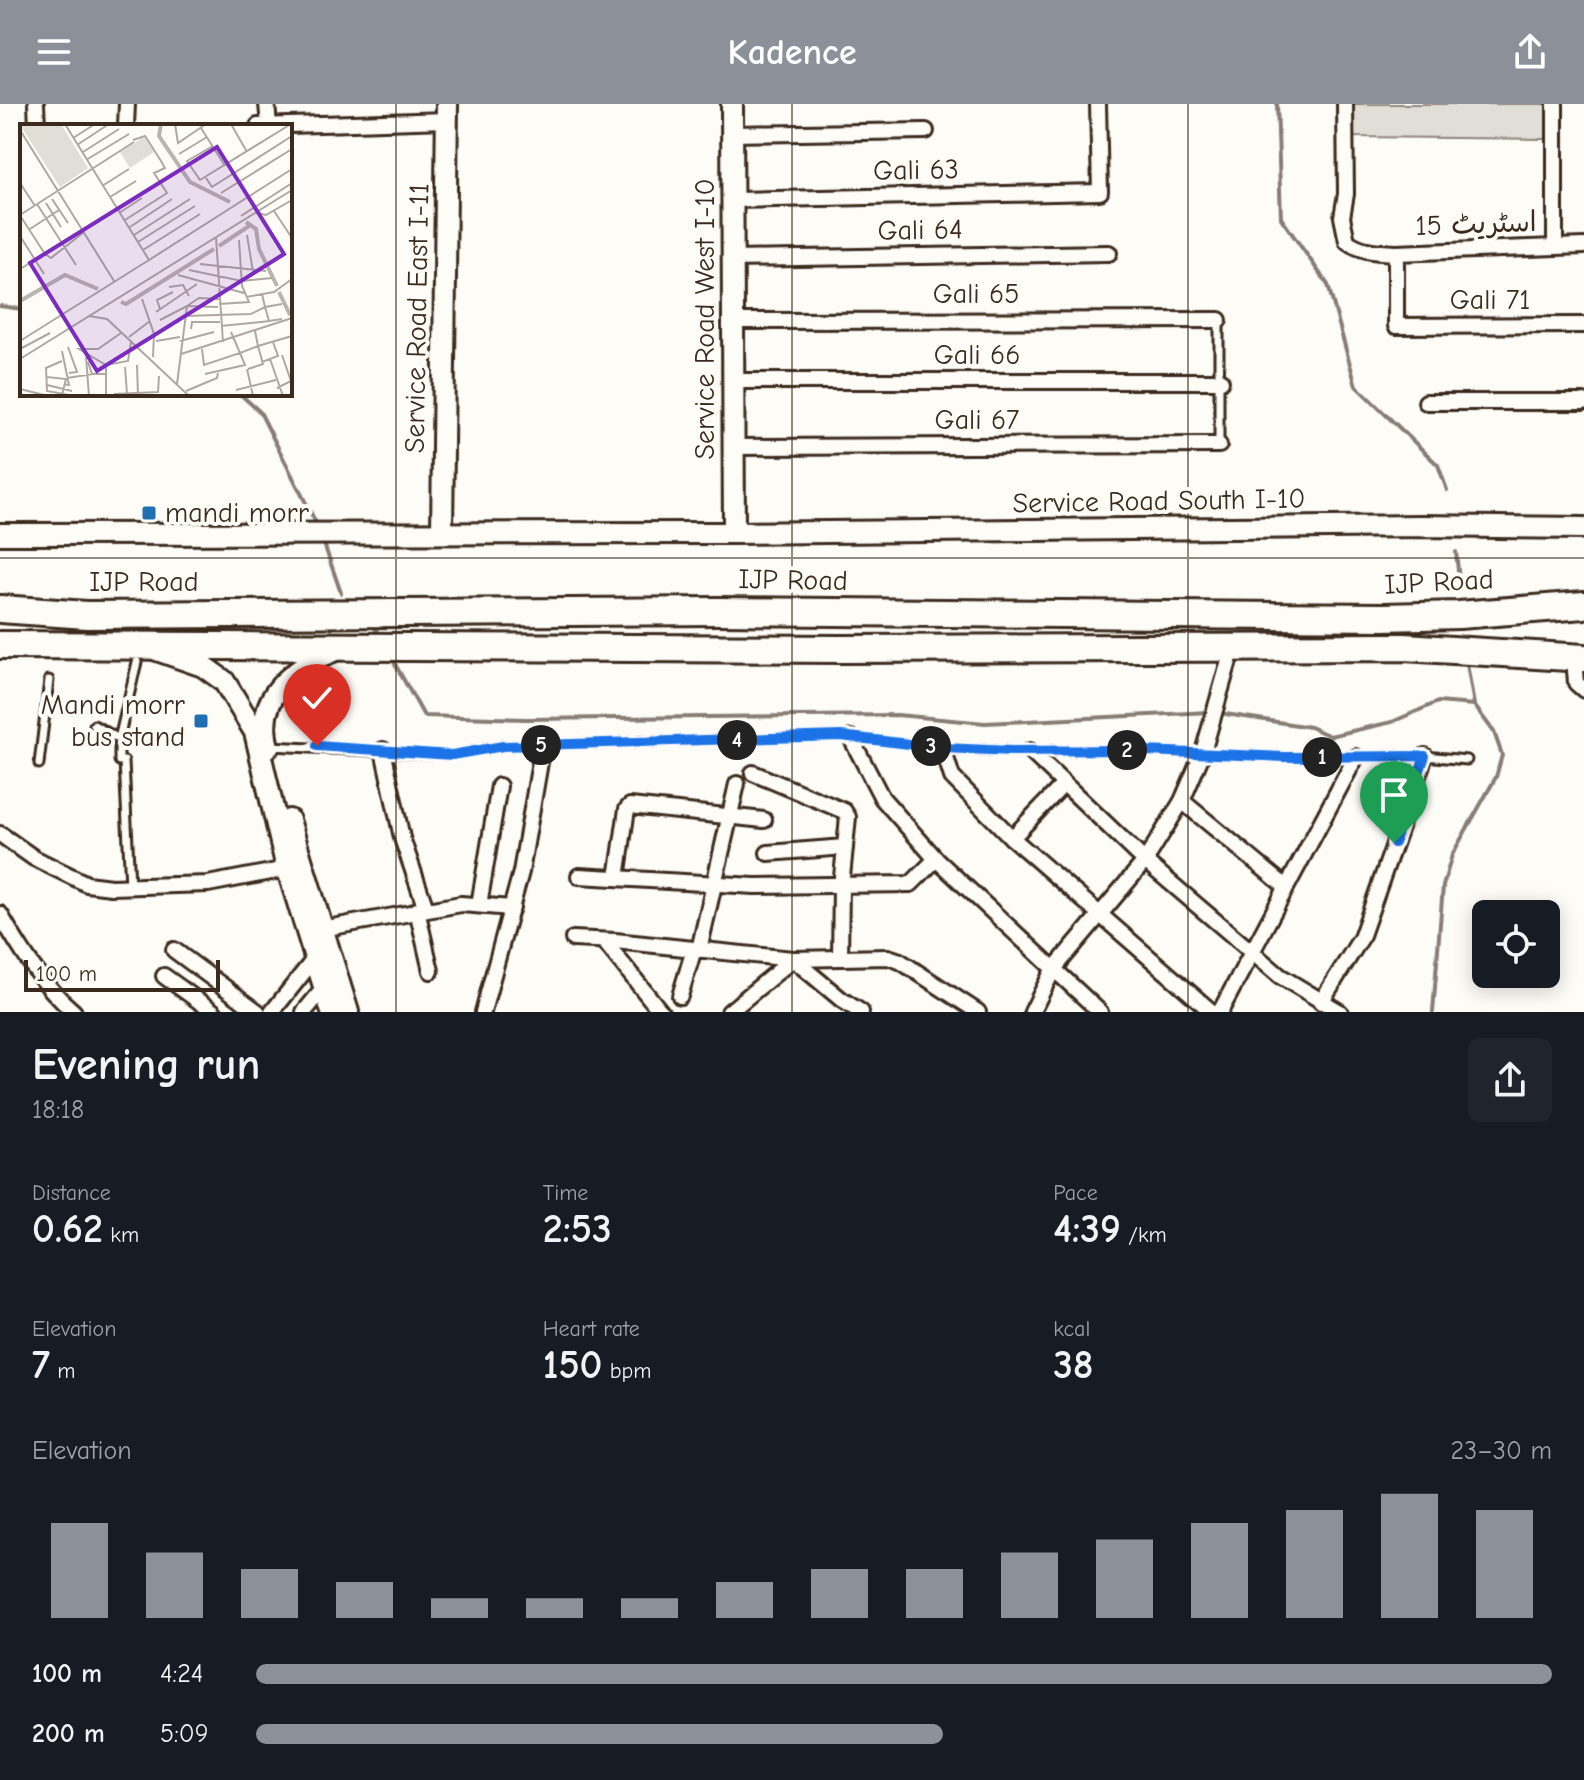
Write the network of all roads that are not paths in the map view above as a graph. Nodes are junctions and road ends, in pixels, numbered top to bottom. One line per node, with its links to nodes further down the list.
1 (36, 104): 9 (street)
2 (127, 104): 10 (street)
3 (267, 104): 11 (street)
4 (732, 104): 14 (main road, Service Road West I-10)
5 (1098, 104): 15 (street, Gali 63)
6 (1345, 104): 19 (street, اسٹریٹ 15)
7 (1555, 104): 16 (street)
8 (447, 112): 12 (street); 31 (main road, Service Road East I-11)
9 (37, 124)
10 (126, 124)
11 (265, 124)
12 (279, 124)
13 (926, 131): 14 (street)
14 (732, 134): 15 (main road, Service Road West I-10)
15 (733, 200): 20 (main road, Service Road West I-10)
16 (1555, 246): 17 (street, اسٹریٹ 15); 19 (street, اسٹریٹ 15)
17 (1584, 246)
18 (1109, 253): 20 (street, Gali 64)
19 (1396, 253): 23 (street, Gali 71)
20 (733, 259): 22 (main road, Service Road West I-10)
21 (1219, 320): 22 (street, Gali 65); 25 (lane)
22 (733, 321): 24 (main road, Service Road West I-10)
23 (1584, 325)
24 (733, 381): 25 (street, Gali 66); 29 (main road, Service Road West I-10)
25 (1221, 381): 28 (lane)
26 (1426, 402): 27 (street)
27 (1584, 402)
28 (1219, 445): 29 (street, Gali 67)
29 (734, 447): 32 (main road, Service Road West I-10)
30 (1584, 528): 32 (main road, Service Road South I-10)
31 (442, 532): 32 (main road, Service Road South I-10); 33 (main road, Service Road South I-10)
32 (734, 533)
33 (0, 534)
34 (1584, 605): 36 (highway, IJP Road)
35 (0, 609): 36 (highway, IJP Road)
36 (1524, 609): 37 (highway)
37 (1584, 623)
38 (0, 645): 41 (highway)
39 (343, 646): 40 (highway); 41 (highway); 49 (main road)
40 (1233, 647): 42 (highway); 53 (street)
41 (140, 654): 47 (lane); 71 (main road)
42 (1581, 657): 44 (street)
43 (49, 680): 57 (lane)
44 (1584, 690)
45 (94, 725): 47 (lane)
46 (851, 738): 48 (lane); 50 (lane); 69 (street)
47 (119, 739): 75 (lane)
48 (543, 745): 51 (lane); 79 (street)
49 (268, 746): 51 (lane); 83 (main road)
50 (943, 748): 52 (lane); 66 (street)
51 (383, 750): 80 (street)
52 (1030, 751): 53 (lane); 60 (street)
53 (1203, 752): 55 (lane); 62 (street)
54 (1425, 756): 55 (lane); 56 (lane); 97 (street)
55 (1356, 757): 77 (street)
56 (1467, 760)
57 (39, 764)
58 (753, 773): 67 (street)
59 (737, 784): 63 (street)
60 (1063, 785): 66 (street); 70 (street)
61 (499, 786): 78 (street)
62 (1182, 801): 70 (street); 77 (street)
63 (732, 815): 64 (street); 73 (street); 74 (street)
64 (764, 820)
65 (0, 834): 75 (street)
66 (1012, 838): 82 (street)
67 (845, 847): 68 (street); 76 (street)
68 (768, 853)
69 (936, 859): 76 (street); 92 (street)
70 (1145, 861): 82 (street); 88 (street)
71 (287, 869): 75 (street); 89 (main road)
72 (579, 876): 73 (street)
73 (617, 878): 74 (street)
74 (714, 882): 76 (street); 86 (street)
75 (130, 886)
76 (841, 887): 90 (street)
77 (1286, 887): 88 (street)
78 (479, 905): 79 (street); 80 (street)
79 (512, 908): 106 (street)
80 (421, 910): 83 (street); 93 (street)
81 (0, 914): 99 (street)
82 (1099, 914): 92 (street); 112 (street)
83 (321, 929): 105 (main road)
84 (573, 939): 85 (street)
85 (604, 941): 86 (street); 107 (street)
86 (696, 949): 91 (street); 96 (street)
87 (174, 950): 101 (street)
88 (1252, 952): 97 (street); 113 (street)
89 (315, 958): 95 (main road); 102 (street)
90 (840, 958): 91 (street); 109 (street)
91 (793, 959): 98 (street); 108 (street)
92 (1053, 970): 110 (street); 111 (street)
93 (431, 971)
94 (164, 976): 100 (street)
95 (324, 988): 103 (street); 104 (main road)
96 (680, 996)
97 (1321, 1002): 114 (street)
98 (736, 1010)
99 (74, 1012)
100 (214, 1012)
101 (258, 1012)
102 (272, 1012)
103 (304, 1012)
104 (332, 1012)
105 (348, 1012)
106 (483, 1012)
107 (661, 1012)
108 (861, 1012)
109 (978, 1012)
110 (1032, 1012)
111 (1100, 1012)
112 (1212, 1012)
113 (1220, 1012)
114 (1340, 1012)

